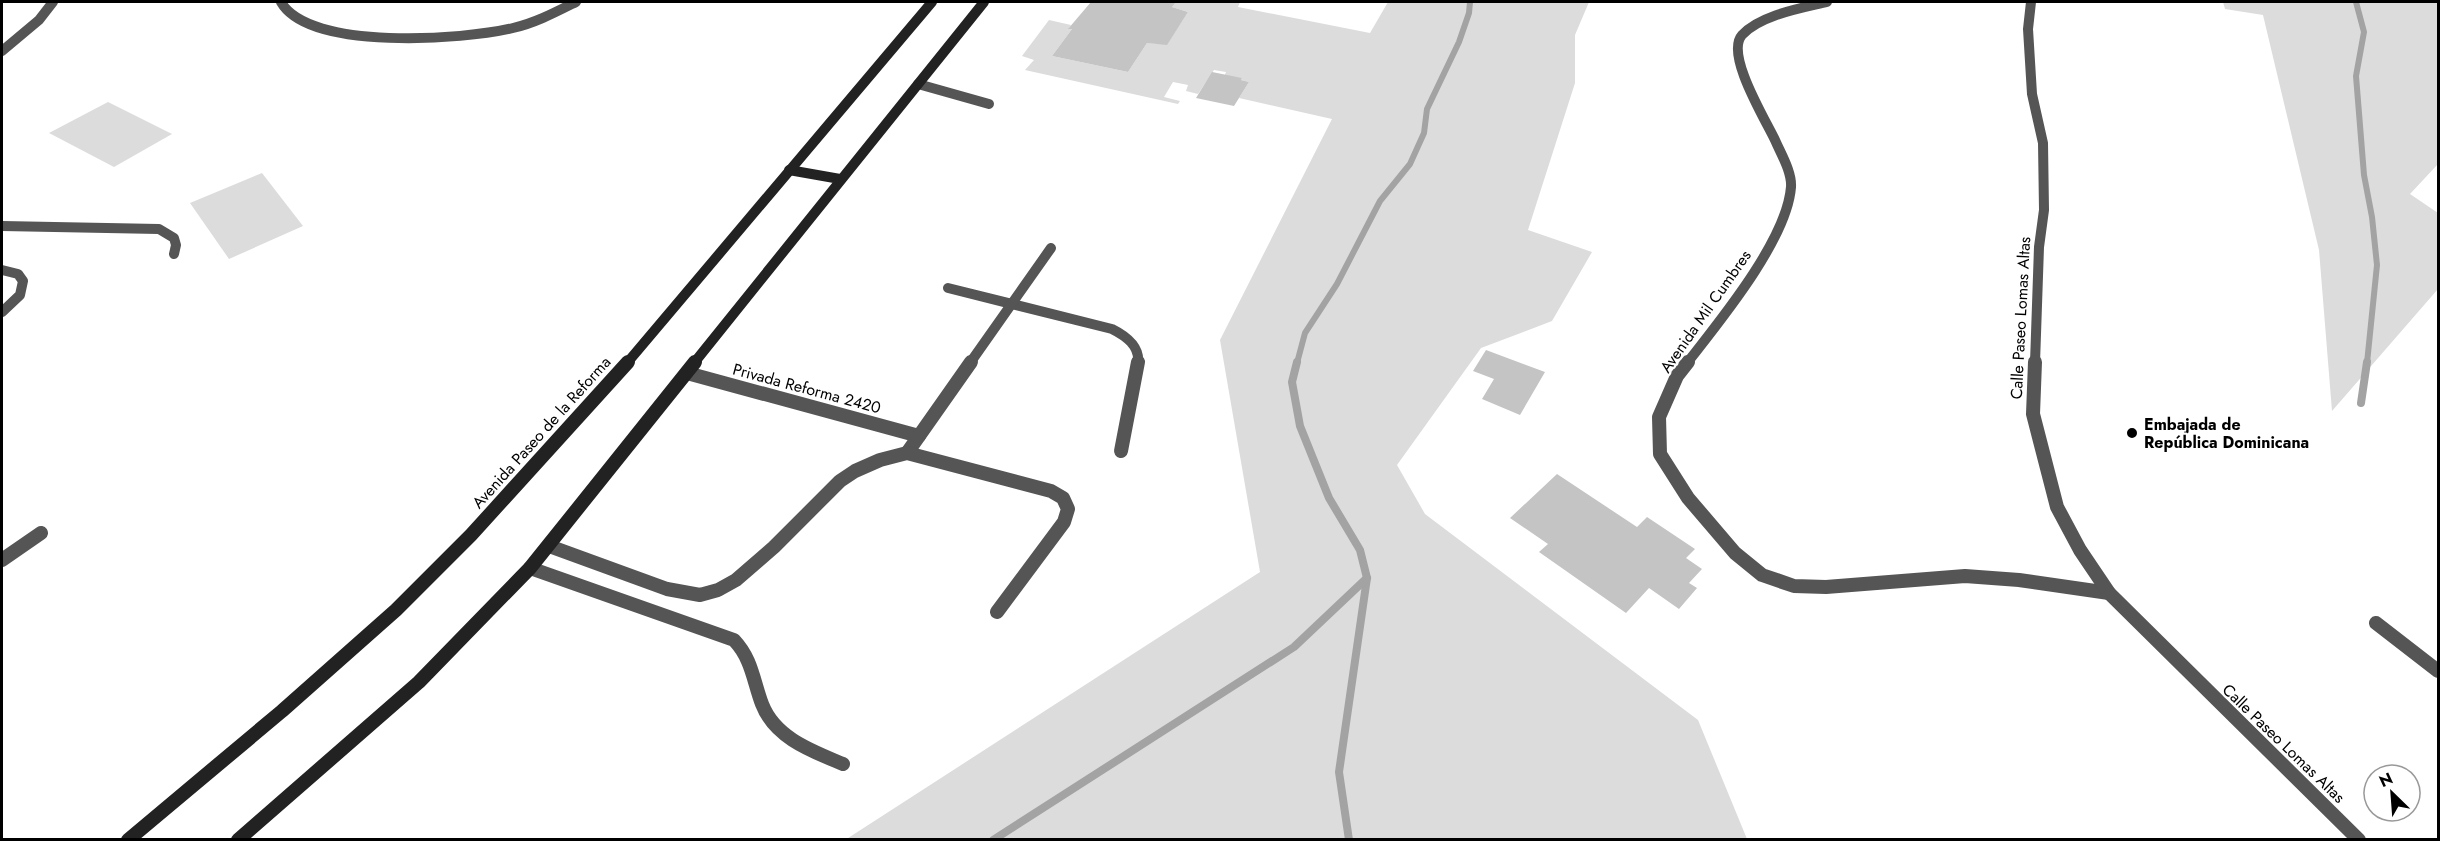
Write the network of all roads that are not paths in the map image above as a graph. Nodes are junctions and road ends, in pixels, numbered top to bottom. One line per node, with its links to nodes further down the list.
1 (52, 2): 8 (street)
2 (281, 2): 3 (street)
3 (576, 2)
4 (932, 2): 11 (main road, Avenida Paseo de la Reforma)
5 (984, 2): 9 (main road)
6 (1827, 2): 28 (street, Avenida Mil Cumbres)
7 (2031, 2): 28 (street, Calle Paseo Lomas Altas)
8 (2, 51)
9 (918, 84): 10 (street); 12 (main road)
10 (989, 104)
11 (789, 170): 12 (main road); 33 (main road, Avenida Paseo de la Reforma)
12 (840, 179): 20 (main road)
13 (2, 226): 15 (street)
14 (1051, 248): 18 (street)
15 (174, 254)
16 (2, 270): 19 (street)
17 (948, 288): 18 (street)
18 (1012, 304): 21 (street); 22 (street)
19 (2, 312)
20 (687, 373): 21 (street, Privada Reforma 2420); 25 (main road)
21 (919, 435): 23 (street)
22 (1121, 451)
23 (907, 453): 25 (street); 29 (street)
24 (41, 533): 26 (street)
25 (549, 546): 27 (main road)
26 (2, 560)
27 (530, 568): 32 (street); 34 (main road)
28 (2109, 593): 35 (street, Calle Paseo Lomas Altas)
29 (998, 612)
30 (2376, 623): 31 (street)
31 (2439, 671)
32 (843, 764)
33 (128, 840)
34 (238, 840)
35 (2359, 840)

